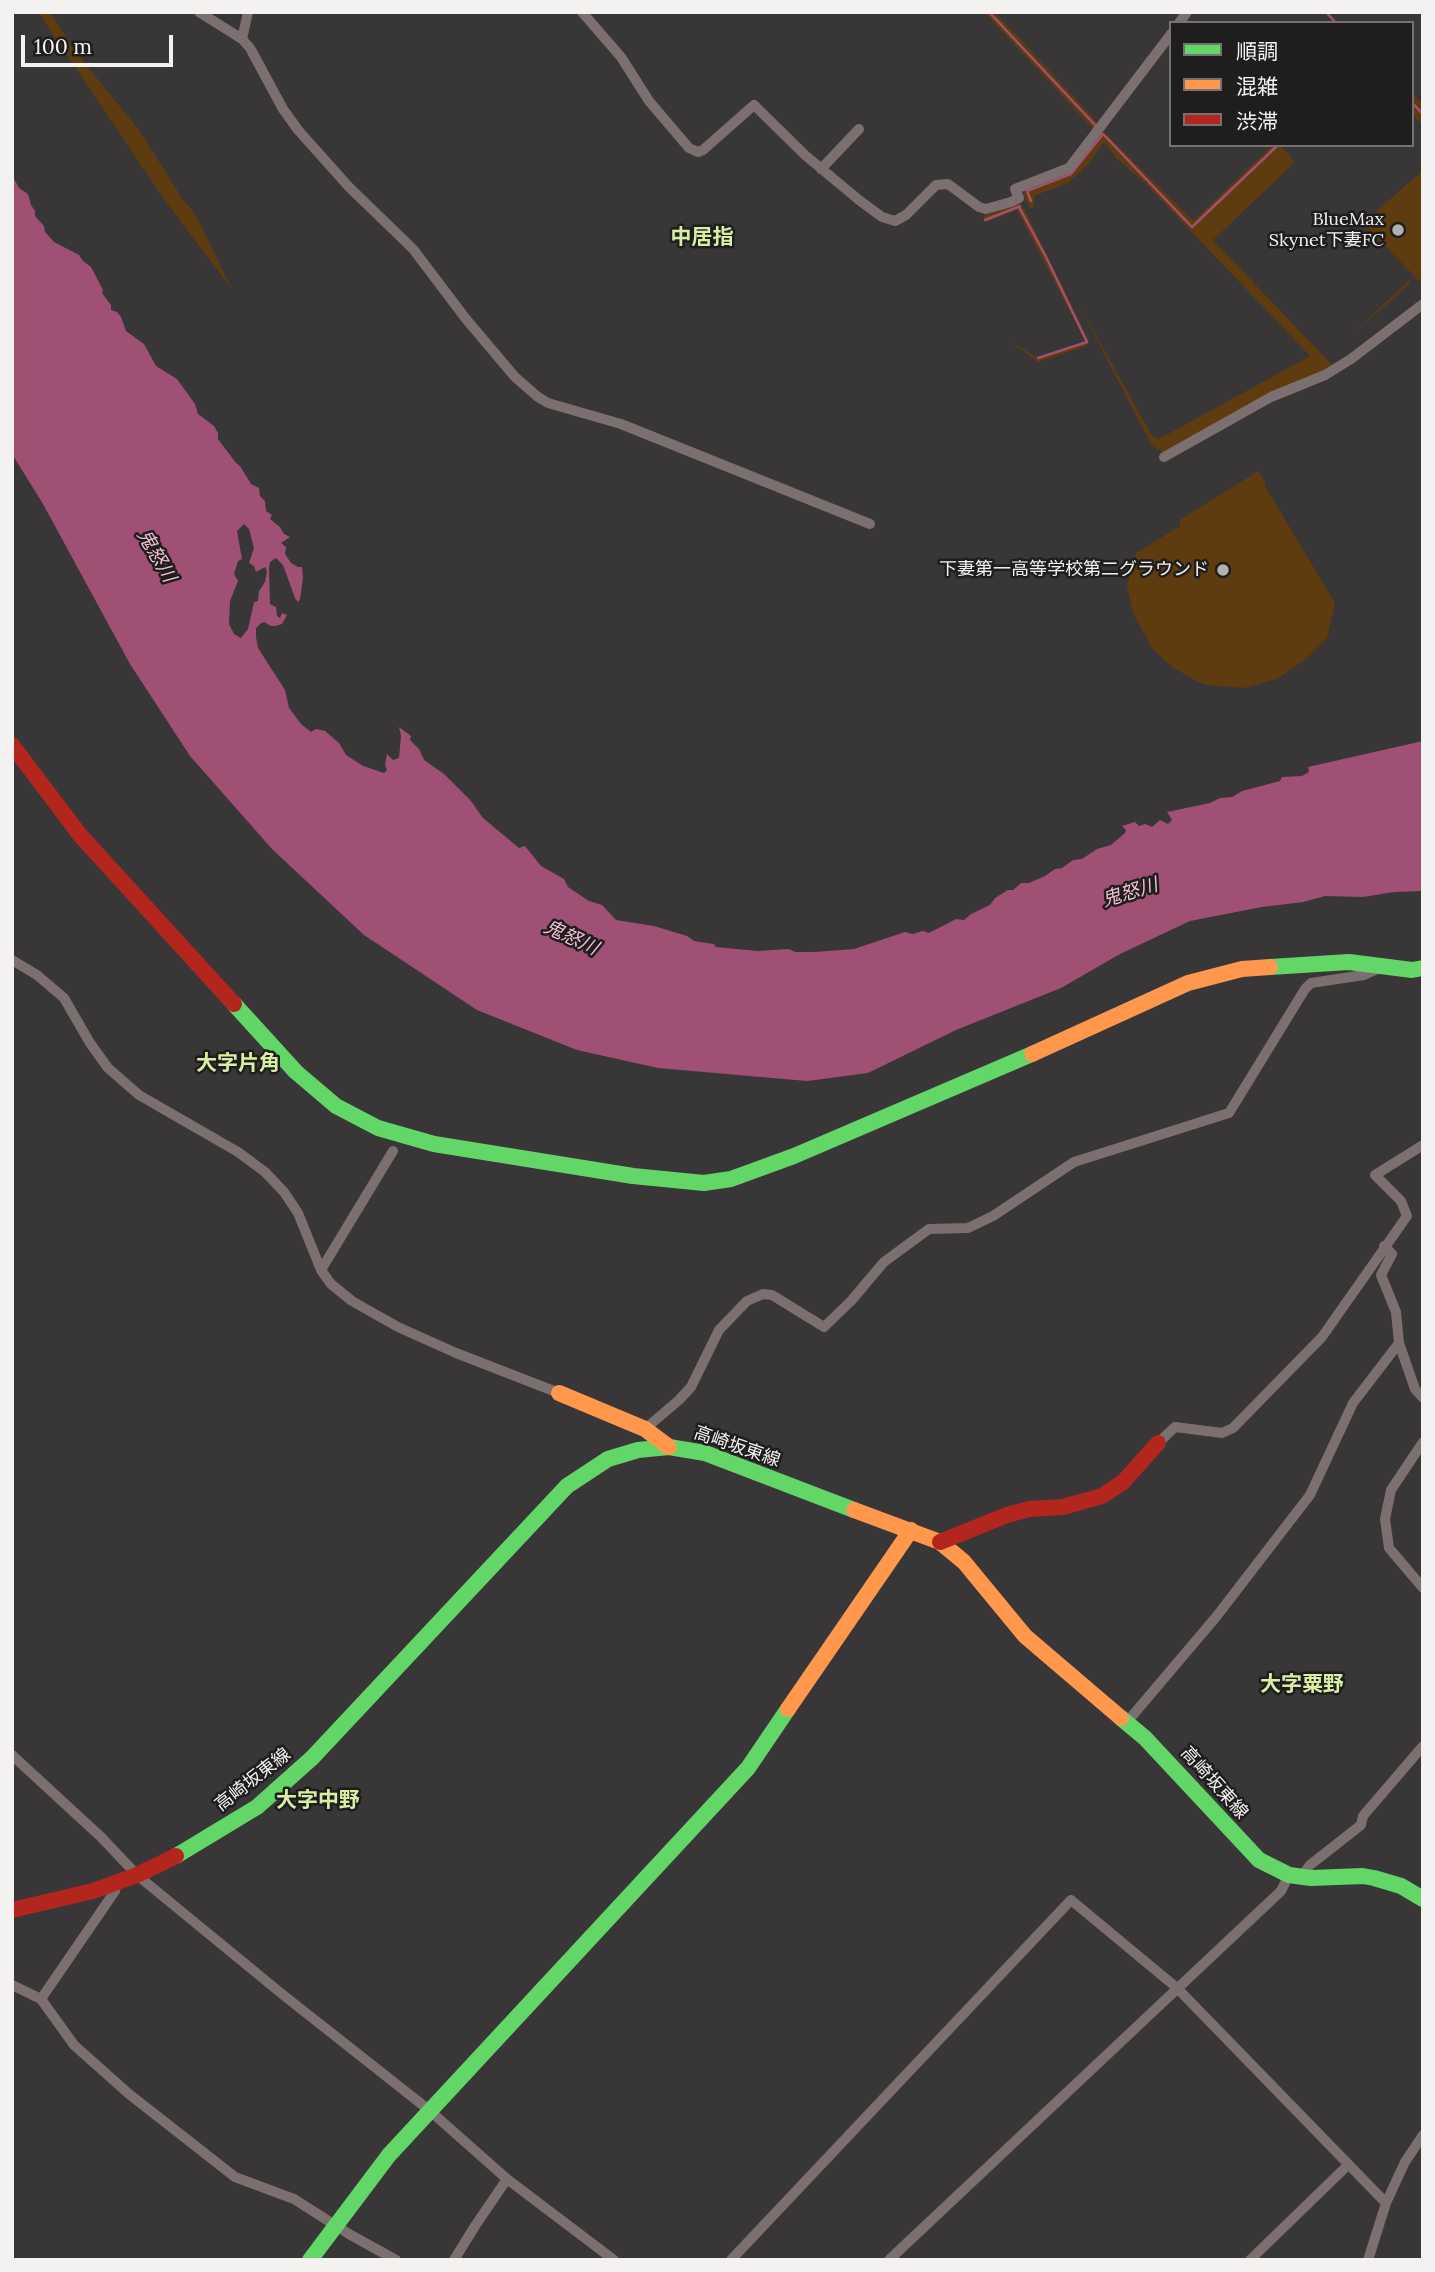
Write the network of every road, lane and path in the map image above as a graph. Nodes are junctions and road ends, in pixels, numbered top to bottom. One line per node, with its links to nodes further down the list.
1 (199, 12): 5 (street)
2 (248, 12): 5 (street)
3 (582, 12): 7 (street)
4 (1169, 37): 7 (street)
5 (242, 39): 10 (street)
6 (859, 130): 7 (street)
7 (821, 169)
8 (1423, 304): 9 (street)
9 (1164, 457)
10 (870, 524)
11 (12, 745): 13 (street)
12 (12, 960): 18 (street)
13 (1382, 967): 14 (street); 22 (street)
14 (1423, 968)
15 (1423, 1145): 17 (street)
16 (393, 1151): 18 (street)
17 (1384, 1246): 19 (street); 24 (street)
18 (321, 1270): 20 (street)
19 (1399, 1343): 21 (street); 29 (street)
20 (559, 1393): 22 (street)
21 (1423, 1398)
22 (645, 1429): 25 (street)
23 (1423, 1442): 28 (street)
24 (1158, 1443): 27 (street)
25 (669, 1447): 26 (street, 高崎坂東線); 32 (street, 高崎坂東線)
26 (911, 1530): 27 (street, 高崎坂東線); 40 (street)
27 (940, 1542): 29 (street, 高崎坂東線)
28 (1423, 1588)
29 (1127, 1722): 33 (street, 高崎坂東線)
30 (1423, 1746): 33 (street)
31 (12, 1755): 32 (street)
32 (136, 1875): 34 (street, 高崎坂東線); 40 (street)
33 (1295, 1876): 35 (street, 高崎坂東線); 38 (street)
34 (117, 1882): 36 (street, 高崎坂東線); 39 (street)
35 (1423, 1899)
36 (12, 1910)
37 (12, 1985): 39 (street)
38 (1177, 1989): 42 (street); 50 (street); 51 (street)
39 (41, 1999): 45 (street)
40 (429, 2110): 43 (street); 45 (street)
41 (1423, 2135): 44 (street)
42 (1348, 2165): 44 (street); 52 (street)
43 (507, 2179): 48 (street); 49 (street)
44 (1386, 2203): 53 (street)
45 (337, 2227): 46 (street); 47 (street)
46 (310, 2260)
47 (396, 2260)
48 (454, 2260)
49 (614, 2260)
50 (732, 2260)
51 (889, 2260)
52 (1250, 2260)
53 (1368, 2260)

